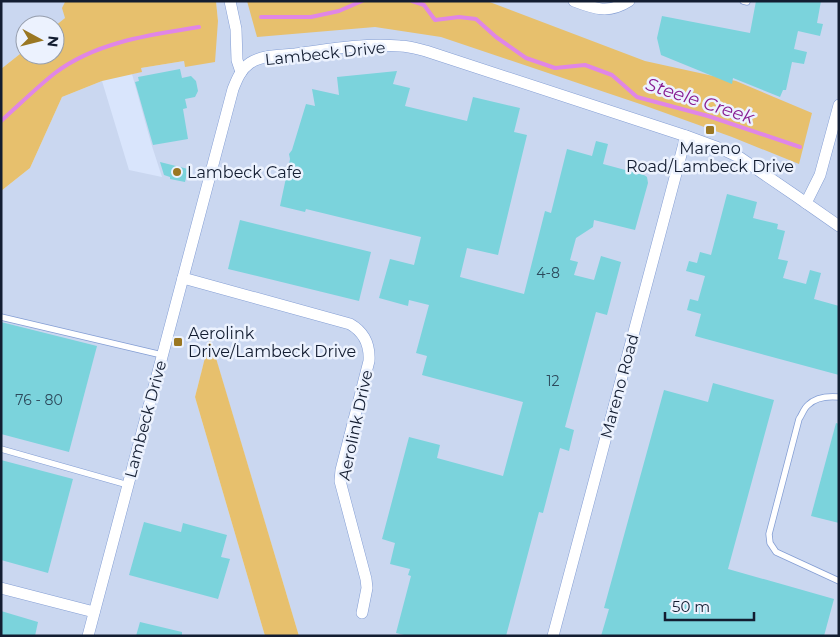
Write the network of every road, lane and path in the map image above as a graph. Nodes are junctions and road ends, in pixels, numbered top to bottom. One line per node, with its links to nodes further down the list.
1 (230, 1): 4 (street)
2 (574, 1): 3 (street)
3 (629, 1)
4 (241, 72): 6 (street, Lambeck Drive); 9 (street, Lambeck Drive)
5 (839, 105): 7 (street)
6 (686, 136): 7 (street, Lambeck Drive); 20 (street, Mareno Road)
7 (806, 203): 8 (street, Lambeck Drive)
8 (839, 226)
9 (182, 278): 11 (street, Lambeck Drive); 18 (street, Aerolink Drive)
10 (1, 318): 11 (lane)
11 (162, 355): 14 (street, Lambeck Drive)
12 (839, 397): 15 (lane)
13 (1, 448): 14 (lane)
14 (128, 485): 17 (street, Lambeck Drive)
15 (839, 581)
16 (1, 588): 17 (street)
17 (94, 612): 19 (street, Lambeck Drive)
18 (362, 613)
19 (88, 636)
20 (553, 636)

